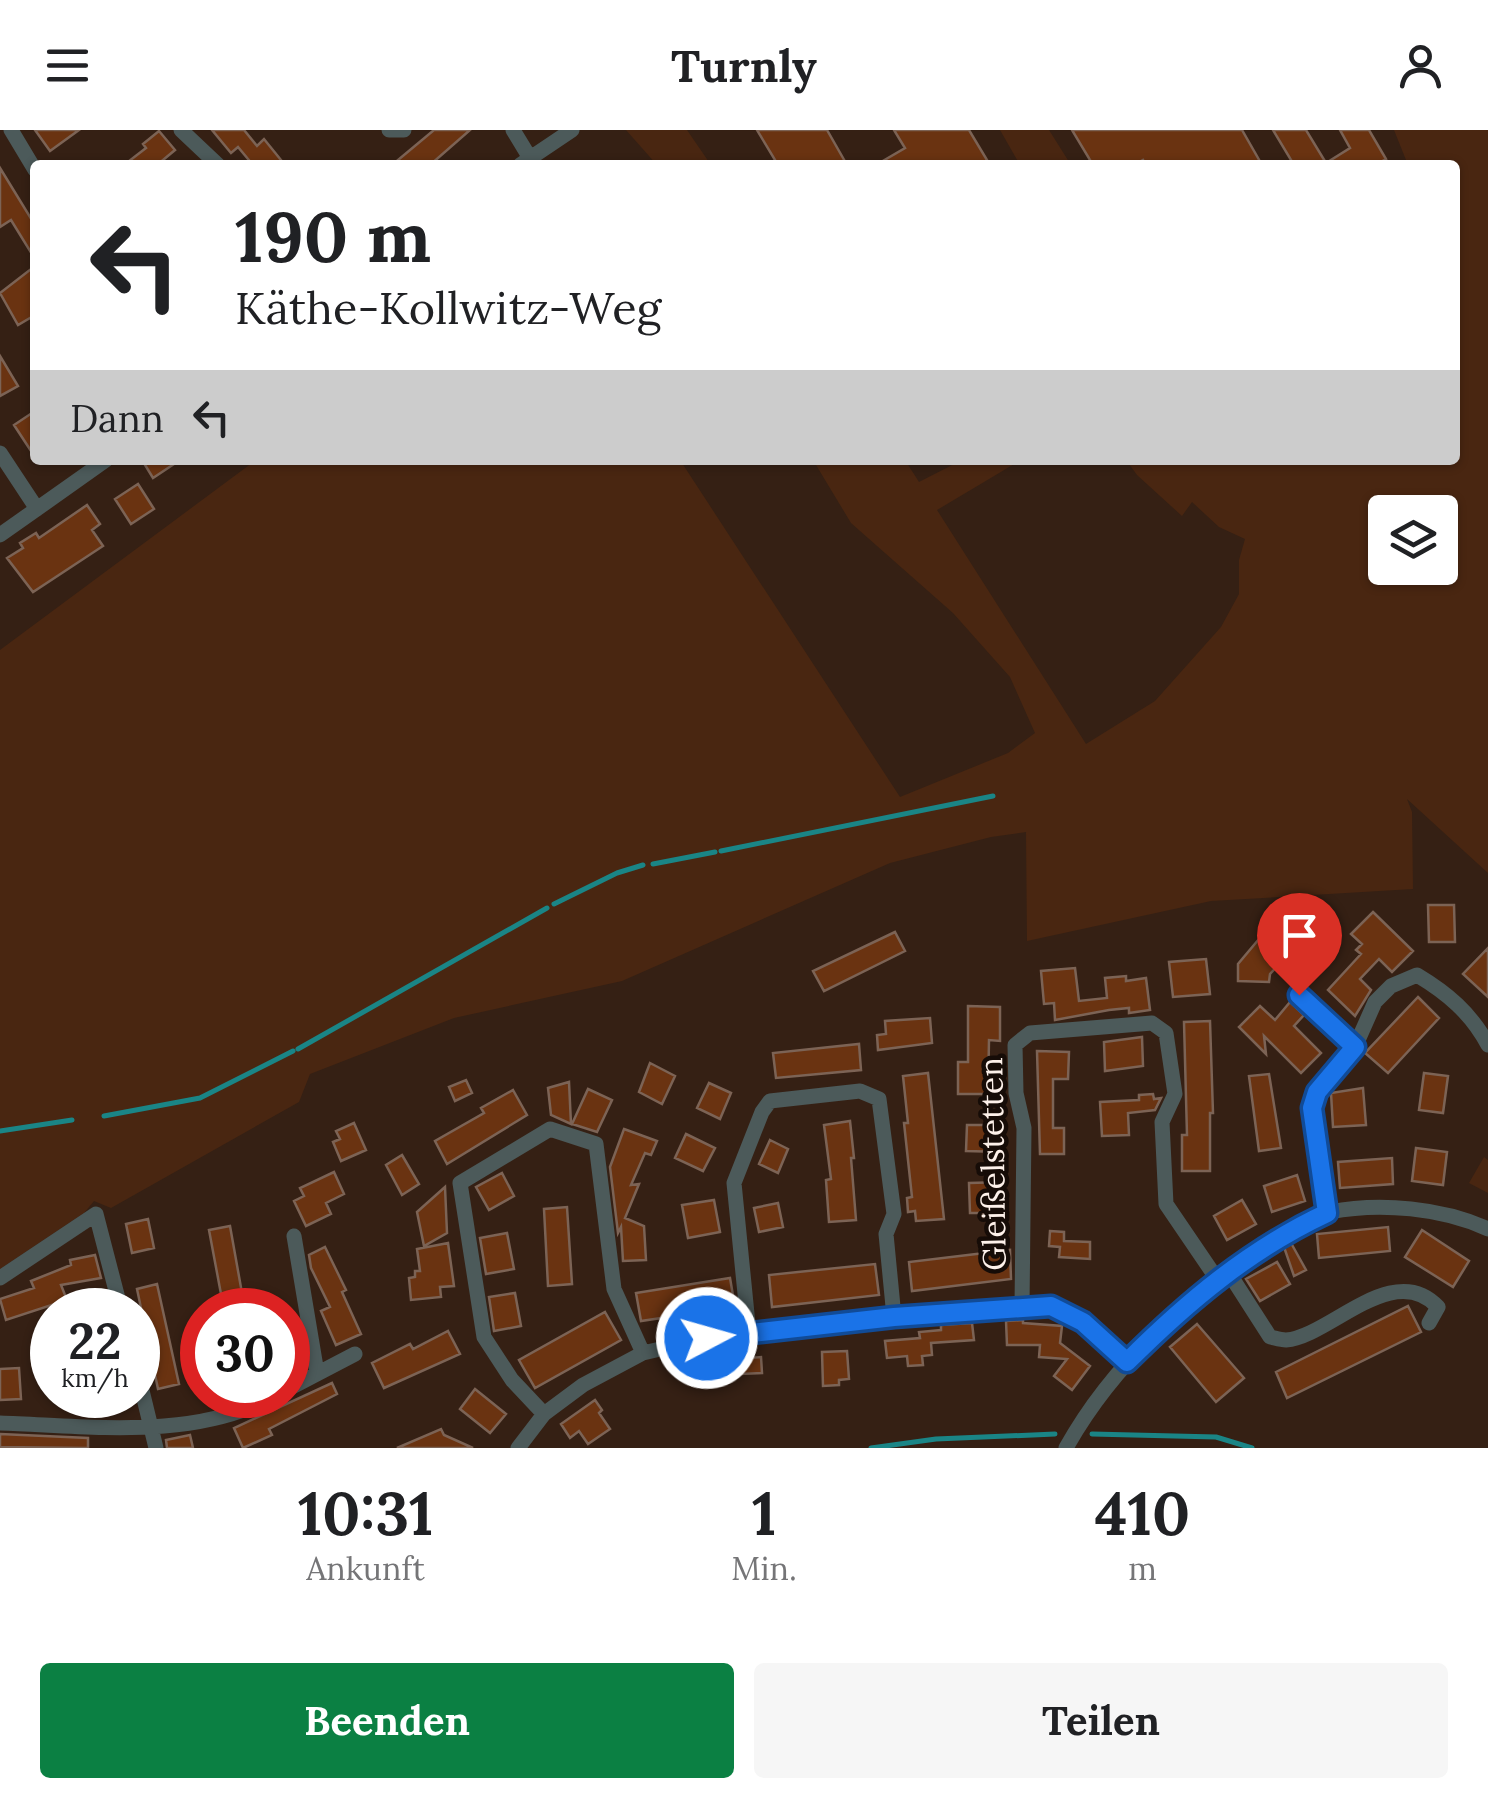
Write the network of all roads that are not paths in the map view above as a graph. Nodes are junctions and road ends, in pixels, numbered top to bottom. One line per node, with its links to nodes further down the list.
1 (181, 130): 7 (street)
2 (388, 130): 3 (street)
3 (404, 130)
4 (514, 130): 8 (street)
5 (572, 130): 9 (street)
6 (7, 134): 10 (street)
7 (213, 160)
8 (524, 160)
9 (528, 160)
10 (30, 164)
11 (0, 453): 13 (street)
12 (99, 465): 13 (street)
13 (37, 508): 14 (street)
14 (0, 535)
15 (1299, 995): 17 (street)
16 (1488, 1045): 17 (street)
17 (1355, 1047): 18 (street)
18 (1327, 1213): 19 (street); 21 (street)
19 (1488, 1229)
20 (294, 1236): 31 (street)
21 (1222, 1275): 24 (street, Gleißelstetten); 26 (street); 30 (street)
22 (0, 1278): 23 (street)
23 (115, 1288)
24 (1022, 1307): 25 (street, Gleißelstetten); 30 (street, Gleißelstetten)
25 (894, 1317): 27 (street, Gleißelstetten); 27 (street)
26 (1429, 1323)
27 (749, 1334): 28 (street, Gleißelstetten)
28 (643, 1353): 33 (street, Gleißelstetten); 33 (street)
29 (355, 1354): 31 (street)
30 (1127, 1362): 40 (street)
31 (317, 1373): 32 (street)
32 (310, 1377)
33 (544, 1414): 39 (street, Gleißelstetten)
34 (149, 1418): 37 (street)
35 (213, 1418): 37 (street)
36 (0, 1423): 37 (street)
37 (151, 1428): 38 (street)
38 (156, 1448)
39 (518, 1448)
40 (1066, 1448)

